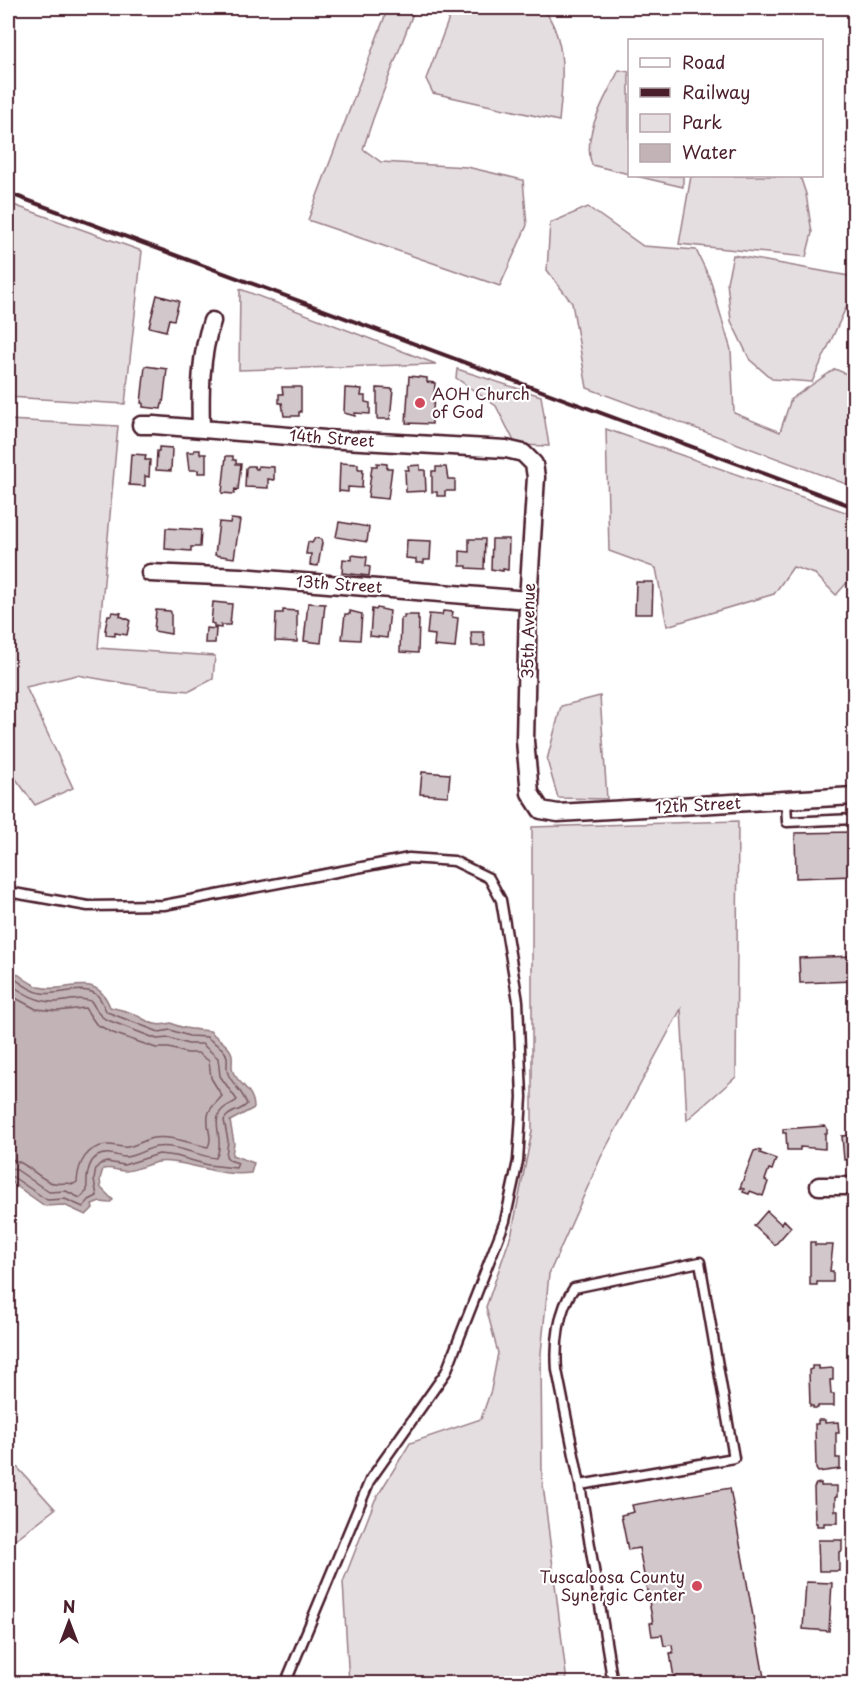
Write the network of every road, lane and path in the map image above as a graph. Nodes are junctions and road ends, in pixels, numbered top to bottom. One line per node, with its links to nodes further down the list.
1 (212, 321): 3 (street)
2 (141, 425): 3 (street, 14th Street)
3 (201, 429): 4 (street, 14th Street)
4 (524, 453): 6 (street, 35th Avenue)
5 (150, 573): 6 (street, 13th Street)
6 (528, 600): 9 (street, 35th Avenue)
7 (855, 796): 8 (street, 12th Street)
8 (786, 800): 9 (street, 12th Street); 10 (lane)
9 (541, 810)
10 (855, 819)
11 (8, 892): 15 (lane)
12 (819, 1186): 13 (street)
13 (855, 1186)
14 (580, 1485): 14 (lane); 16 (lane)
15 (285, 1683)
16 (614, 1683)

